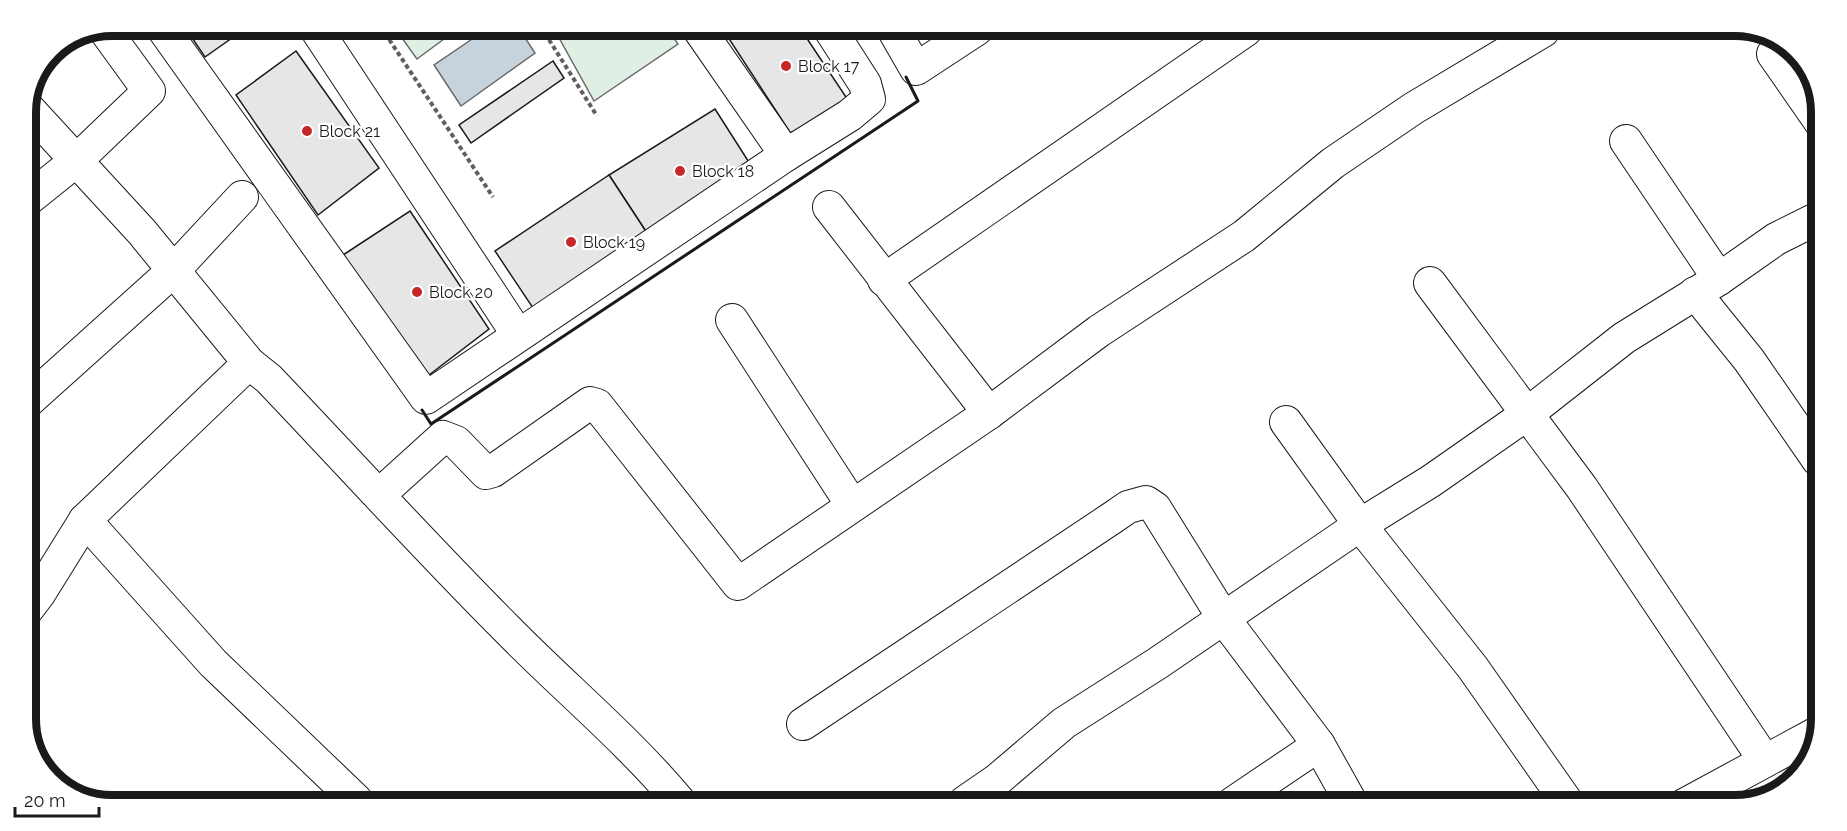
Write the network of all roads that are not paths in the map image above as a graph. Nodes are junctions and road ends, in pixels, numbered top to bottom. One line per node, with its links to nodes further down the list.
1 (111, 36): 15 (street)
2 (168, 36): 25 (street)
3 (321, 36): 25 (street)
4 (704, 36): 14 (street)
5 (834, 36): 14 (street)
6 (897, 36): 7 (street)
7 (966, 36)
8 (1237, 36): 21 (street)
9 (1535, 36): 28 (street)
10 (1773, 54): 11 (street)
11 (1811, 109)
12 (36, 117): 15 (street)
13 (1626, 141): 23 (street)
14 (786, 155): 25 (street)
15 (77, 160): 16 (street); 20 (street)
16 (36, 193)
17 (242, 197): 20 (street)
18 (830, 207): 21 (street)
19 (1811, 222): 23 (street)
20 (174, 270): 26 (street); 27 (street)
21 (884, 280): 28 (street)
22 (1430, 284): 29 (street)
23 (1707, 286): 29 (street); 31 (street)
24 (732, 320): 33 (street)
25 (518, 335)
26 (249, 363): 32 (street); 34 (street)
27 (36, 394)
28 (988, 413): 33 (street)
29 (1527, 414): 35 (street); 41 (street)
30 (1286, 422): 35 (street)
31 (1811, 450)
32 (379, 495): 33 (street); 43 (street)
33 (852, 506)
34 (85, 520): 36 (street); 42 (street)
35 (1360, 525): 37 (street); 47 (street)
36 (36, 598)
37 (1224, 619): 38 (street); 40 (street); 44 (street)
38 (803, 724)
39 (1809, 737): 41 (street)
40 (1319, 745): 45 (street); 46 (street)
41 (1765, 761): 48 (street)
42 (351, 795)
43 (674, 795)
44 (975, 795)
45 (1245, 795)
46 (1347, 795)
47 (1562, 795)
48 (1702, 795)

